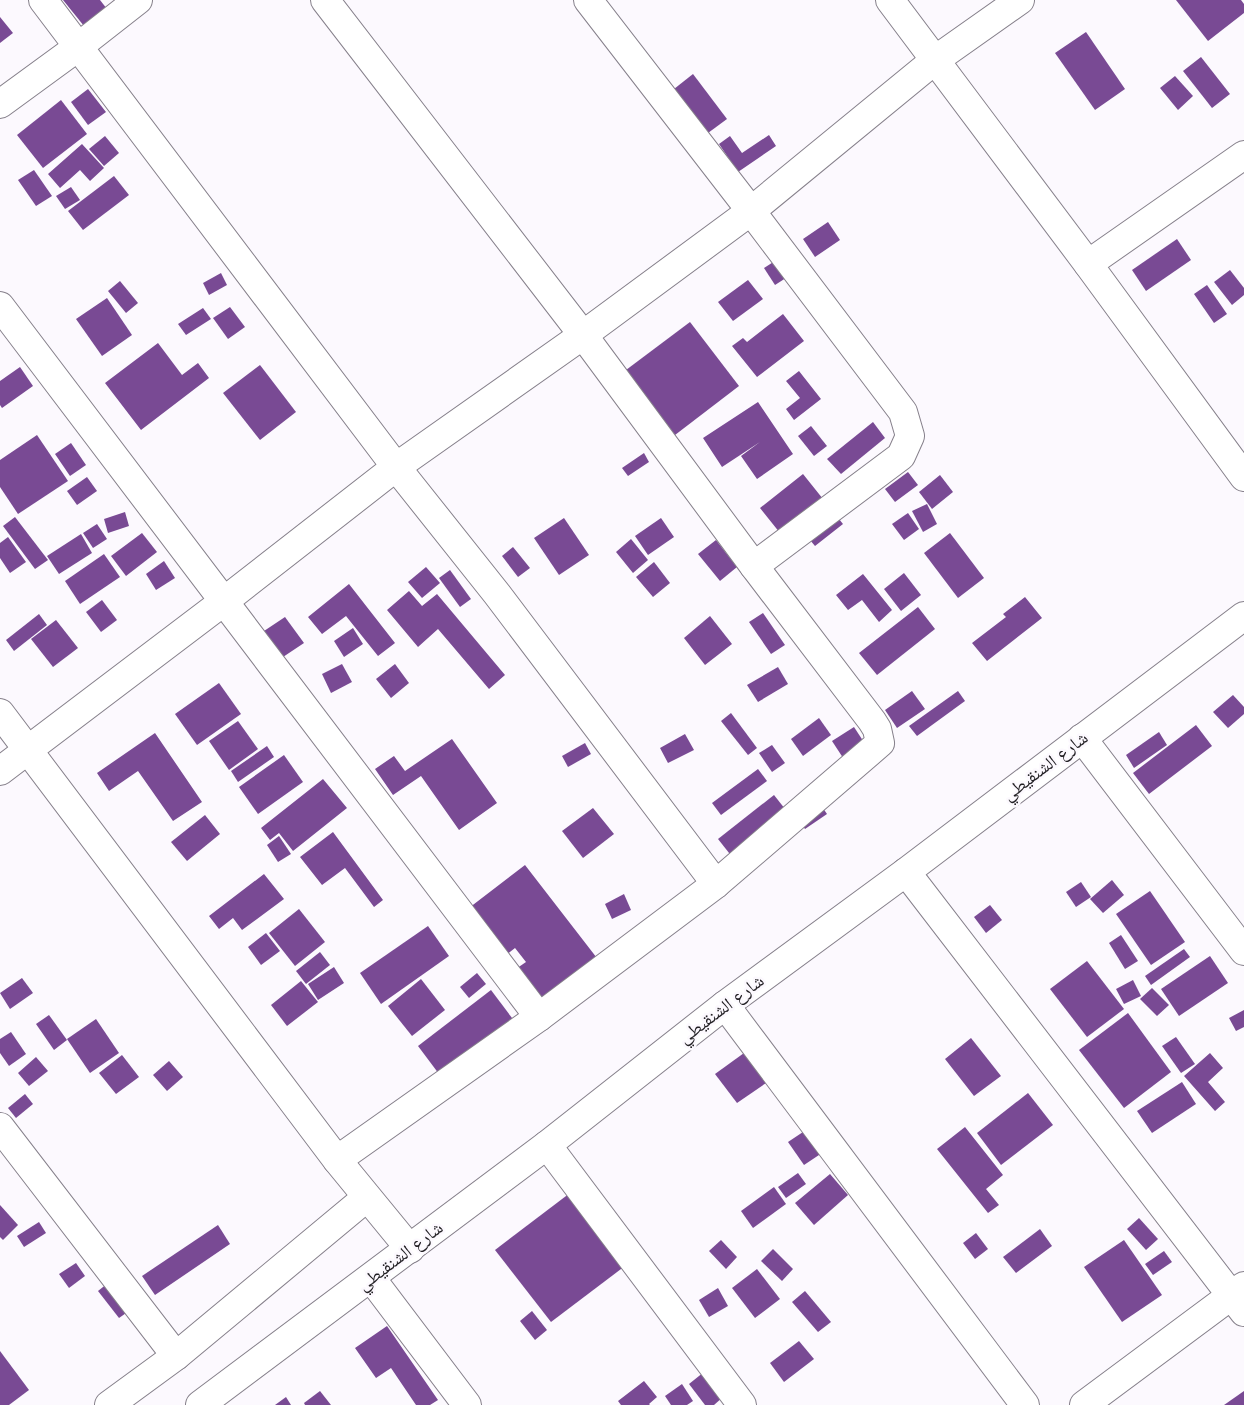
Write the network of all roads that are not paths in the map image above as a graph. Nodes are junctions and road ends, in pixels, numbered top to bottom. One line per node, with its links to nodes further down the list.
1 (43, 0): 7 (street)
2 (138, 0): 7 (street)
3 (325, 0): 14 (street)
4 (588, 0): 11 (street)
5 (890, 0): 8 (street)
6 (1020, 0): 8 (street)
7 (78, 47): 9 (street); 15 (street)
8 (935, 60): 11 (street); 12 (street)
9 (0, 104)
10 (1244, 155): 12 (street)
11 (751, 211): 14 (street); 17 (street)
12 (1088, 264): 16 (street)
13 (0, 306): 18 (street)
14 (584, 335): 15 (street); 17 (street)
15 (396, 467): 18 (street); 25 (street)
16 (1244, 477)
17 (754, 566): 25 (street)
18 (223, 602): 22 (street); 28 (street)
19 (1244, 616): 21 (street, شارع الشنقيطي)
20 (0, 713): 22 (street)
21 (1082, 738): 24 (street, شارع الشنقيطي); 26 (street)
22 (28, 749): 23 (street); 31 (street)
23 (0, 771)
24 (906, 872): 27 (street, شارع الشنقيطي); 35 (street)
25 (716, 884): 28 (street)
26 (1244, 951)
27 (725, 1005): 30 (street, شارع الشنقيطي); 41 (street)
28 (539, 1017): 31 (street)
29 (0, 1127): 36 (street)
30 (547, 1145): 33 (street, شارع الشنقيطي); 40 (street)
31 (337, 1160): 32 (street)
32 (366, 1198): 33 (street); 36 (street)
33 (410, 1249): 34 (street, شارع الشنقيطي)
34 (371, 1278): 38 (street, شارع الشنقيطي); 39 (street)
35 (1240, 1297): 42 (street)
36 (176, 1356): 37 (street)
37 (109, 1405)
38 (200, 1405)
39 (467, 1405)
40 (742, 1405)
41 (1025, 1405)
42 (1084, 1405)

